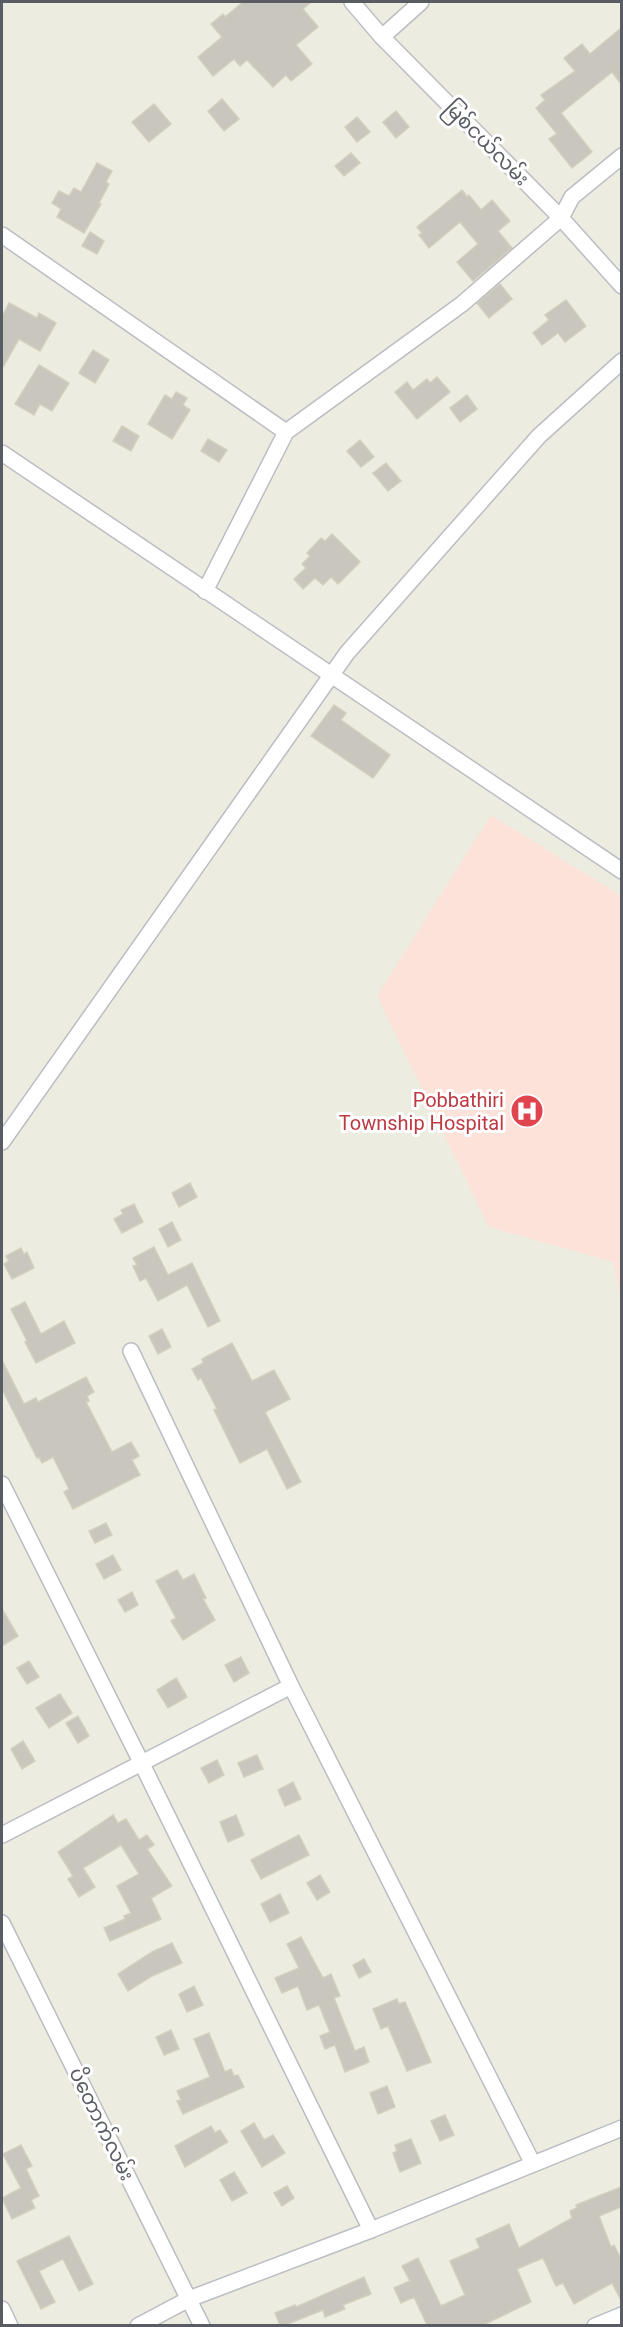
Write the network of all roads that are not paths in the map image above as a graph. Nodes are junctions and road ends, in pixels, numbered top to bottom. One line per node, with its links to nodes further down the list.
1 (352, 2): 3 (street, မြစ်ငယ်လမ်း)
2 (421, 2): 3 (street)
3 (382, 37): 5 (street, မြစ်ငယ်လမ်း)
4 (621, 156): 5 (street)
5 (561, 218): 7 (street, မြစ်ငယ်လမ်း); 9 (street)
6 (2, 235): 9 (street)
7 (621, 286)
8 (621, 361): 12 (street)
9 (286, 432): 11 (street)
10 (2, 453): 11 (street)
11 (206, 591): 12 (street)
12 (331, 676): 13 (street); 14 (street)
13 (621, 871)
14 (2, 1142)
15 (131, 1351): 17 (street)
16 (2, 1484): 18 (street)
17 (291, 1686): 18 (street); 22 (street)
18 (142, 1764): 19 (street); 23 (street)
19 (2, 1835)
20 (2, 1923): 24 (street, ပိတောက်လမ်း)
21 (621, 2128): 22 (street)
22 (533, 2164): 23 (street)
23 (370, 2230): 24 (street)
24 (189, 2299): 28 (street); 29 (street, ပိတောက်လမ်း)
25 (2, 2309): 27 (street)
26 (621, 2315): 30 (street)
27 (10, 2325)
28 (138, 2325)
29 (202, 2325)
30 (595, 2325)

